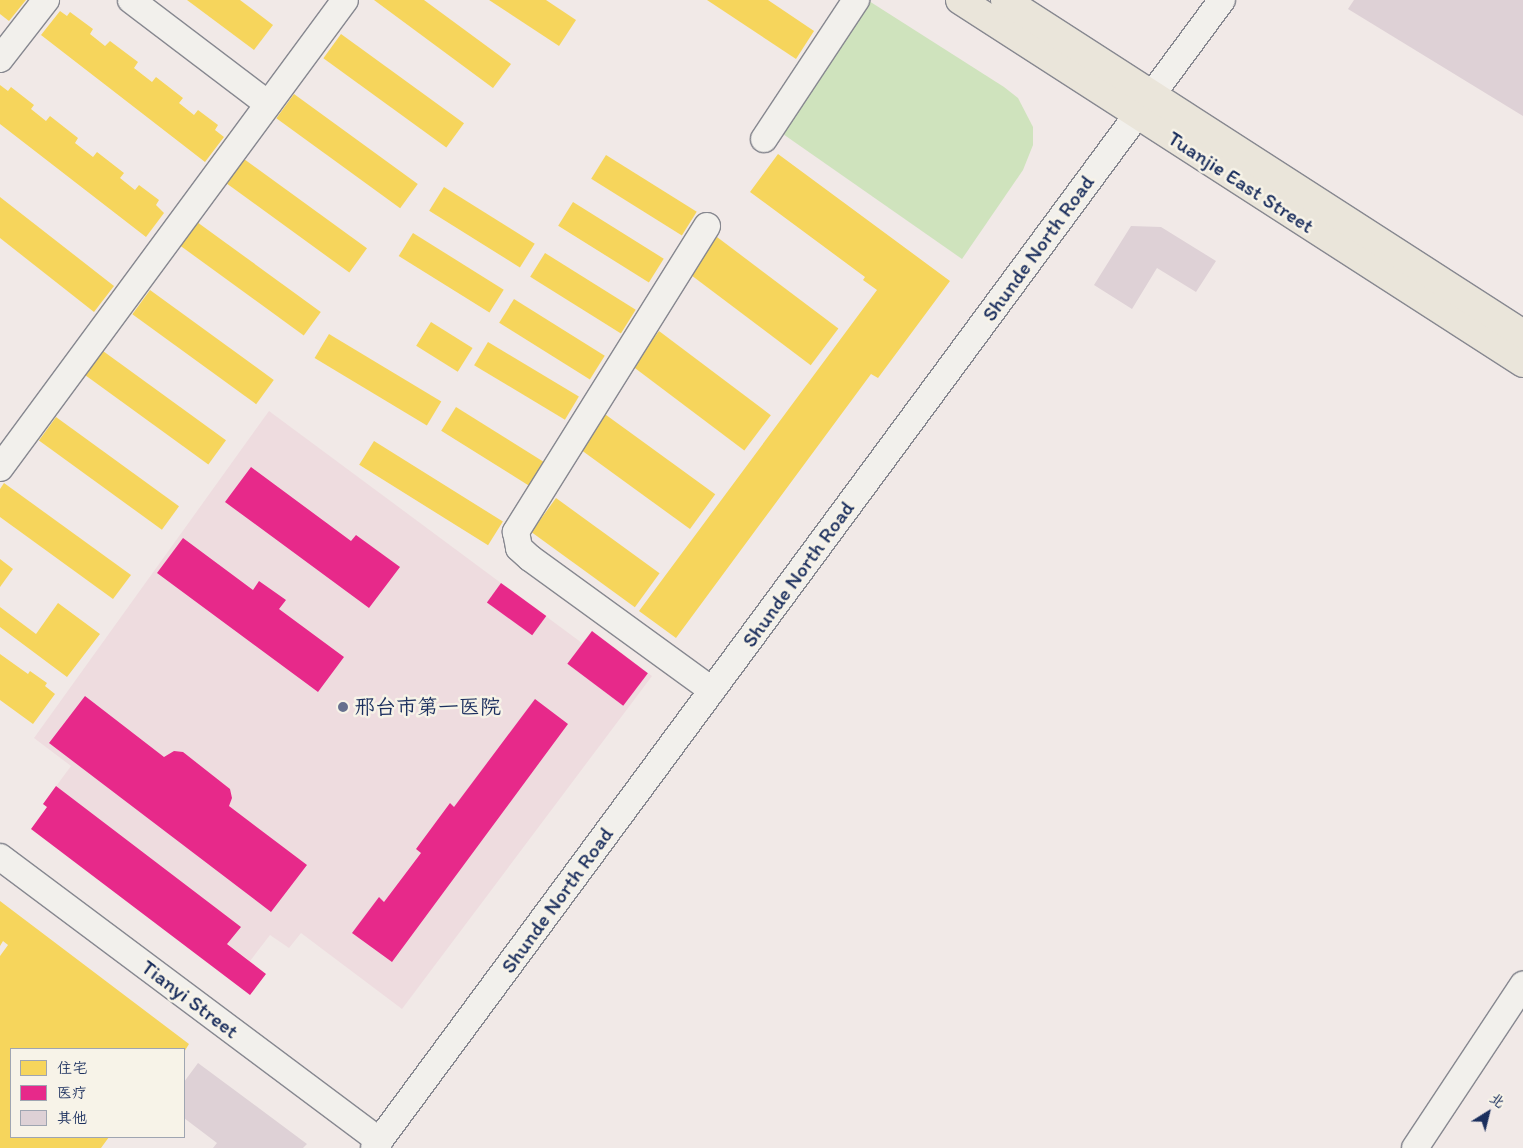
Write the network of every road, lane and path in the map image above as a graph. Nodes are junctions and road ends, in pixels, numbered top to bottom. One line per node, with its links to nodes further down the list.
1 (46, 0): 8 (street)
2 (132, 0): 9 (street)
3 (345, 0): 9 (street)
4 (856, 0): 11 (street)
5 (960, 0): 10 (main road, Tuanjie East Street)
6 (1005, 0): 10 (main road, Tuanjie East Street)
7 (1222, 0): 10 (street, Shunde North Road)
8 (0, 59)
9 (268, 104): 15 (street)
10 (1144, 104): 13 (main road, Tuanjie East Street); 14 (main road, Tuanjie East Street); 16 (street, Shunde North Road)
11 (764, 139)
12 (706, 226): 16 (street)
13 (1523, 334)
14 (1523, 363)
15 (0, 468)
16 (712, 690): 19 (street, Shunde North Road)
17 (0, 857): 19 (street, Tianyi Street)
18 (1523, 985): 20 (street)
19 (377, 1144)
20 (1415, 1148)

